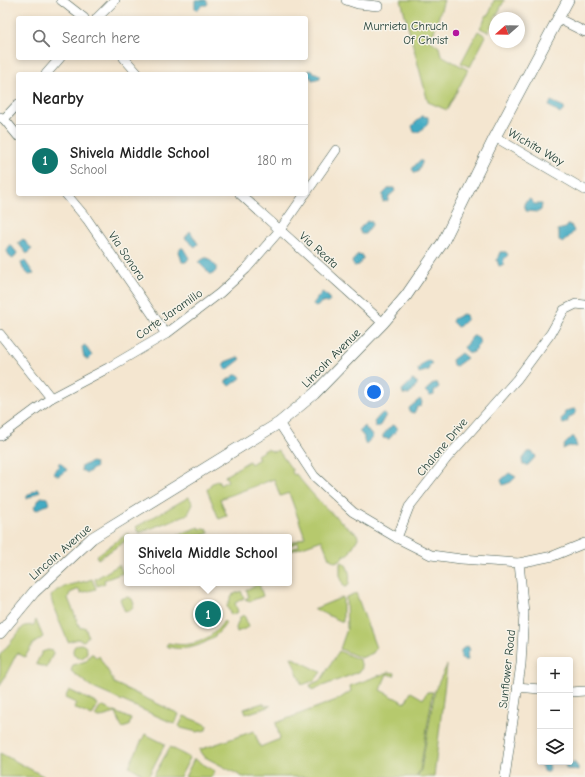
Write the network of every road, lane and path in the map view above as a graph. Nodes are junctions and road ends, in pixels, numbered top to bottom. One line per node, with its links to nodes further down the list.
1 (61, 0): 6 (street)
2 (115, 0): 7 (street)
3 (346, 0): 5 (street)
4 (568, 0): 8 (street, Lincoln Avenue)
5 (378, 6)
6 (81, 16)
7 (99, 16)
8 (558, 19): 9 (street); 17 (street, Lincoln Avenue)
9 (585, 32)
10 (58, 60): 12 (street)
11 (126, 60): 13 (street)
12 (48, 72)
13 (136, 72)
14 (16, 106): 15 (street)
15 (2, 118): 16 (street)
16 (16, 134)
17 (495, 137): 19 (street, Wichita Way); 26 (street, Lincoln Avenue)
18 (336, 150): 20 (street, Corte Jaramillo)
19 (585, 190)
20 (308, 191)
21 (68, 196): 28 (street, Via Sonora)
22 (242, 196): 24 (street, Via Reata)
23 (305, 196): 24 (street, Corte Jaramillo)
24 (280, 230): 26 (street, Via Reata); 28 (street, Corte Jaramillo)
25 (585, 305): 32 (street, Chalone Drive)
26 (383, 323): 30 (street, Lincoln Avenue)
27 (0, 334): 29 (street)
28 (166, 334): 29 (street, Corte Jaramillo)
29 (51, 398): 31 (street, Corte Jaramillo)
30 (279, 423): 32 (street); 35 (street, Lincoln Avenue)
31 (0, 436)
32 (397, 538): 34 (street)
33 (585, 543): 34 (street)
34 (519, 563): 36 (street, Sunflower Road)
35 (0, 633)
36 (517, 687): 37 (street); 40 (street, Sunflower Road)
37 (537, 689)
38 (573, 692): 39 (street)
39 (585, 692)
40 (505, 777)

